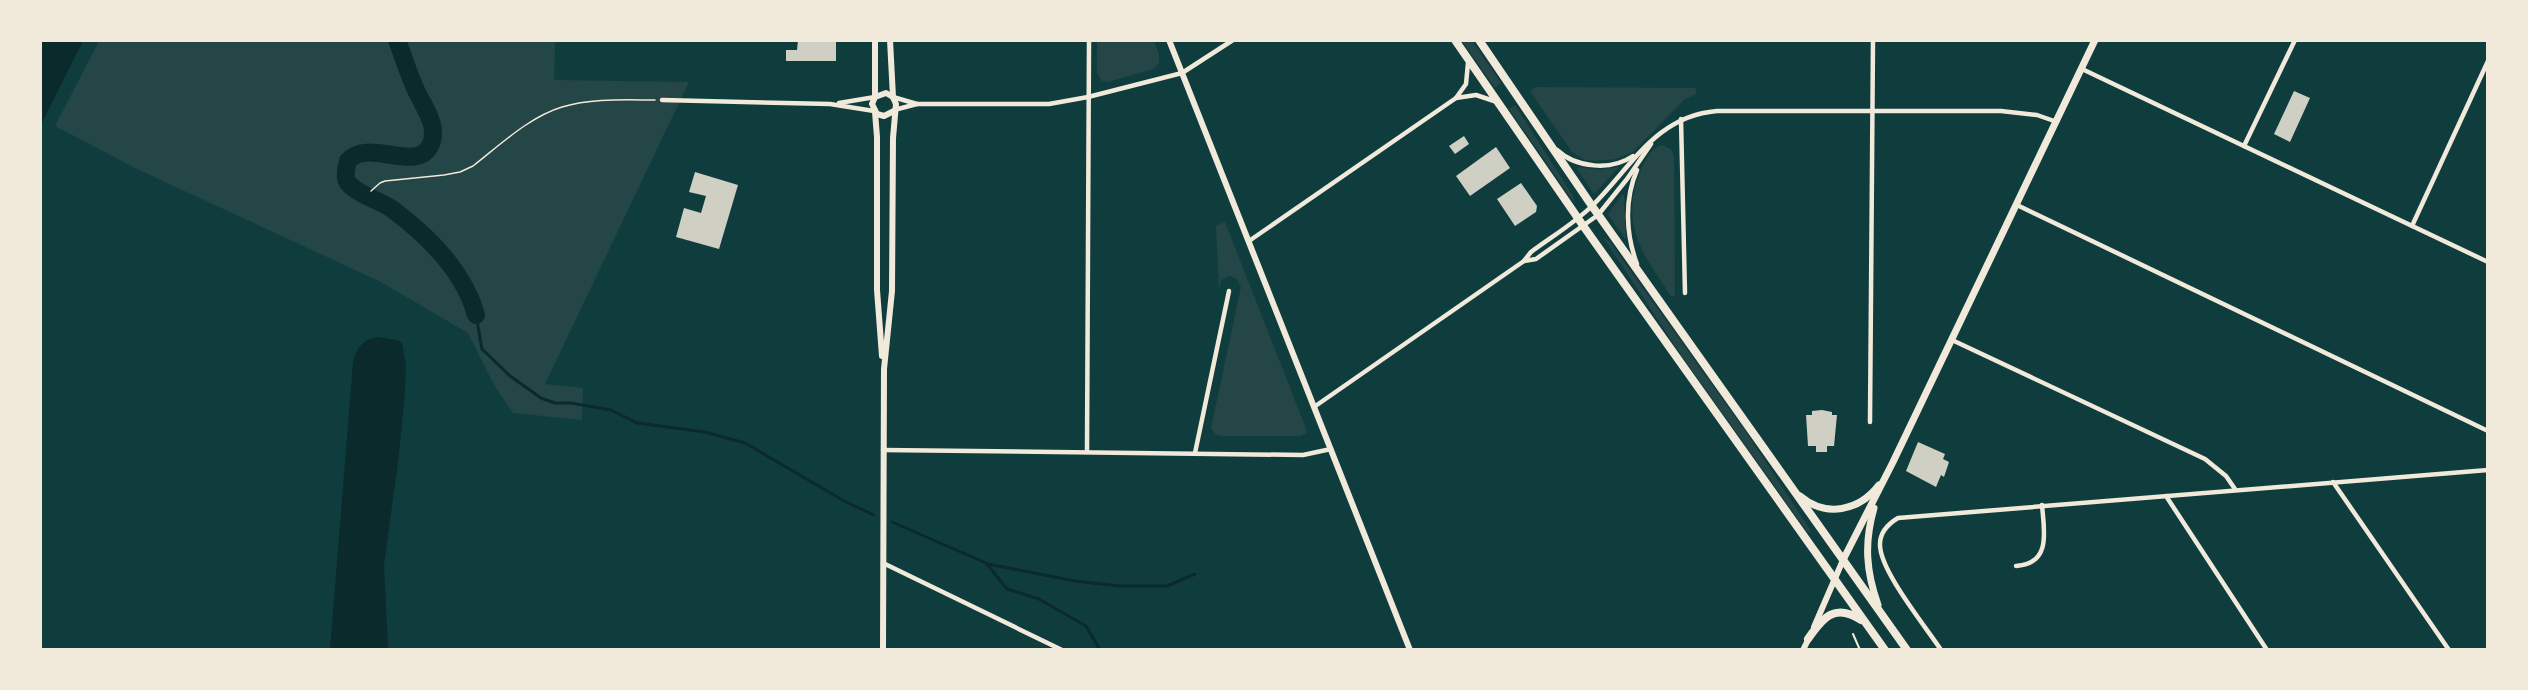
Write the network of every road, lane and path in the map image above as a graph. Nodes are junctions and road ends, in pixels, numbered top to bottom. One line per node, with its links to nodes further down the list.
1 (875, 40): 15 (street)
2 (890, 40): 16 (street)
3 (1089, 40): 17 (street)
4 (1169, 40): 14 (street)
5 (1233, 40): 14 (street)
6 (1455, 40): 11 (highway)
7 (1479, 40): 28 (highway)
8 (1873, 40): 25 (street)
9 (2095, 40): 13 (main road)
10 (2295, 40): 29 (street)
11 (1465, 56): 18 (street); 22 (highway)
12 (2487, 61): 36 (street)
13 (2082, 69): 27 (main road); 29 (street)
14 (1182, 74): 17 (street); 38 (street)
15 (875, 97): 16 (street); 20 (street); 23 (street)
16 (893, 97): 21 (street); 24 (street)
17 (1088, 97): 21 (street); 53 (street)
18 (1456, 98): 22 (street); 38 (street)
19 (662, 100): 20 (street); 31 (path)
20 (830, 104): 23 (street)
21 (917, 104): 24 (street)
22 (1499, 104): 35 (highway)
23 (874, 111): 24 (street); 44 (street)
24 (894, 111): 45 (street)
25 (1872, 112): 26 (street); 27 (street); 49 (street)
26 (1681, 119): 30 (street); 43 (street)
27 (2056, 122): 32 (main road)
28 (1547, 140): 30 (street); 33 (highway)
29 (2244, 146): 36 (street)
30 (1643, 153): 33 (street); 34 (street); 41 (street)
31 (371, 191)
32 (2017, 204): 46 (main road); 50 (street)
33 (1592, 206): 34 (highway); 35 (street)
34 (1598, 215): 37 (street); 41 (highway)
35 (1577, 218): 37 (highway); 39 (street)
36 (2412, 226): 40 (street)
37 (1584, 227): 39 (street); 66 (highway)
38 (1249, 242): 48 (street)
39 (1524, 261): 48 (street)
40 (2487, 262)
41 (1641, 275): 59 (highway)
42 (1229, 291): 54 (street)
43 (1685, 293)
44 (877, 294): 45 (street); 47 (street)
45 (892, 295): 47 (street)
46 (1952, 340): 55 (main road); 58 (street)
47 (884, 369): 52 (street)
48 (1314, 406): 51 (street)
49 (1870, 422)
50 (2487, 430)
51 (1331, 449): 54 (street); 73 (street)
52 (883, 450): 53 (street); 64 (street)
53 (1087, 452): 54 (street)
54 (1195, 453)
55 (1893, 462): 59 (main road); 60 (main road)
56 (2487, 470): 57 (street)
57 (2333, 482): 58 (street); 80 (street)
58 (2235, 489): 61 (street)
59 (1794, 490): 63 (highway)
60 (1879, 491): 63 (main road); 67 (main road)
61 (2166, 496): 62 (street); 79 (street)
62 (2042, 505): 65 (street); 78 (street)
63 (1843, 560): 66 (street); 67 (highway)
64 (883, 563): 71 (street); 72 (street)
65 (2016, 566)
66 (1834, 580): 68 (highway); 70 (street)
67 (1880, 611): 77 (highway)
68 (1866, 624): 70 (highway); 76 (highway)
69 (1853, 634): 75 (lane)
70 (1809, 639): 74 (street)
71 (883, 650)
72 (1062, 650)
73 (1410, 650)
74 (1803, 650)
75 (1860, 650)
76 (1885, 650)
77 (1907, 650)
78 (1941, 650)
79 (2267, 650)
80 (2450, 650)

